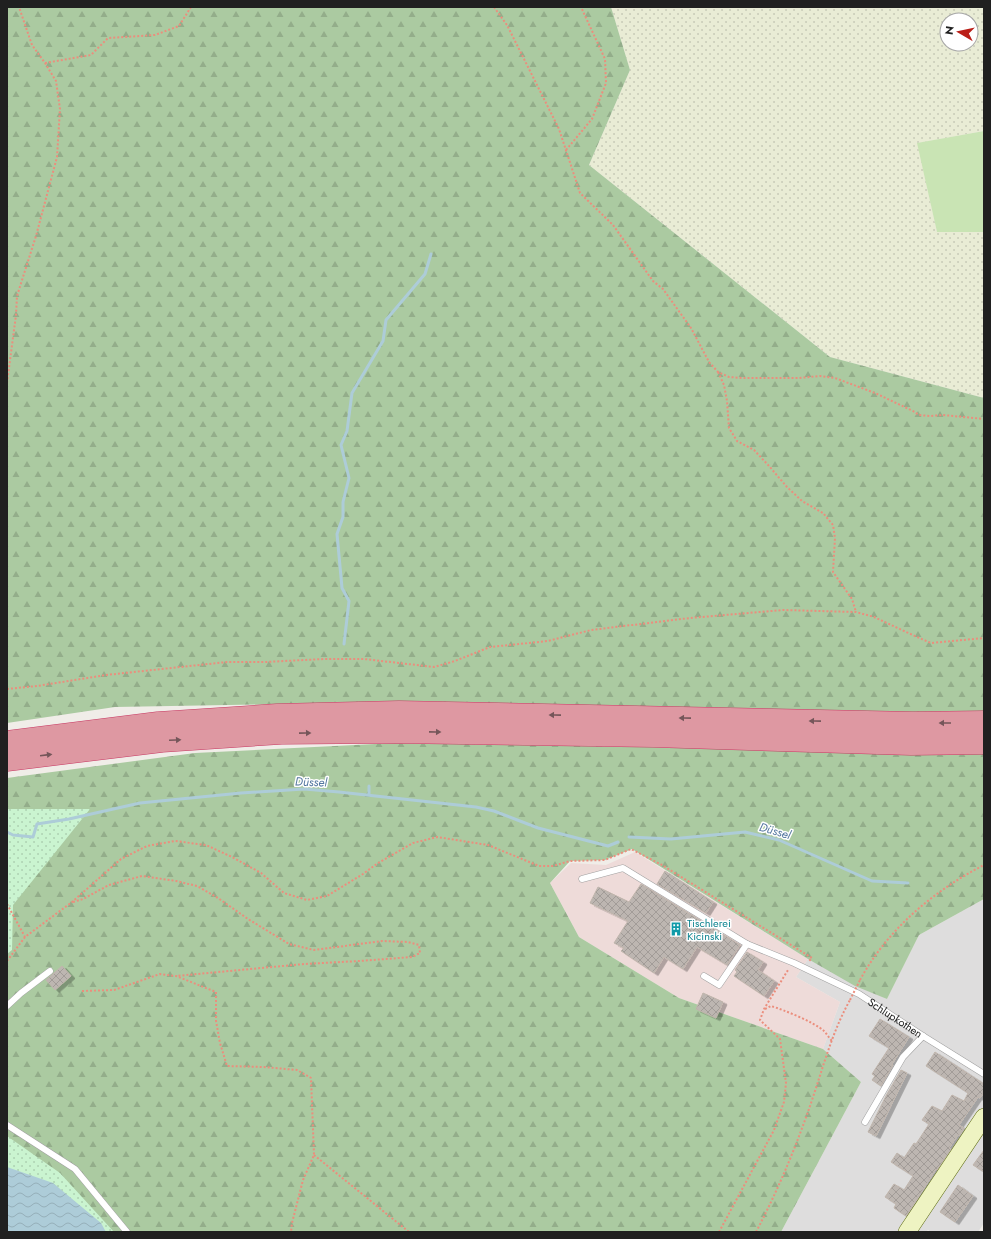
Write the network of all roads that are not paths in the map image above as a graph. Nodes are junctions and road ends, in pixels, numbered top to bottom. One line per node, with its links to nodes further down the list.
1 (984, 722): 2 (highway, one-way to 2)
2 (7, 742)
3 (984, 743): 4 (highway, one-way to 3)
4 (7, 760)
5 (582, 879): 6 (lane, Schlupkothen)
6 (747, 944): 8 (lane); 10 (lane, Schlupkothen)
7 (50, 971): 9 (lane)
8 (704, 976)
9 (7, 1006)
10 (923, 1036): 11 (lane, Schlupkothen); 13 (lane)
11 (984, 1074)
12 (984, 1117): 16 (main road)
13 (865, 1122)
14 (7, 1125): 15 (lane)
15 (127, 1232)
16 (907, 1232)

